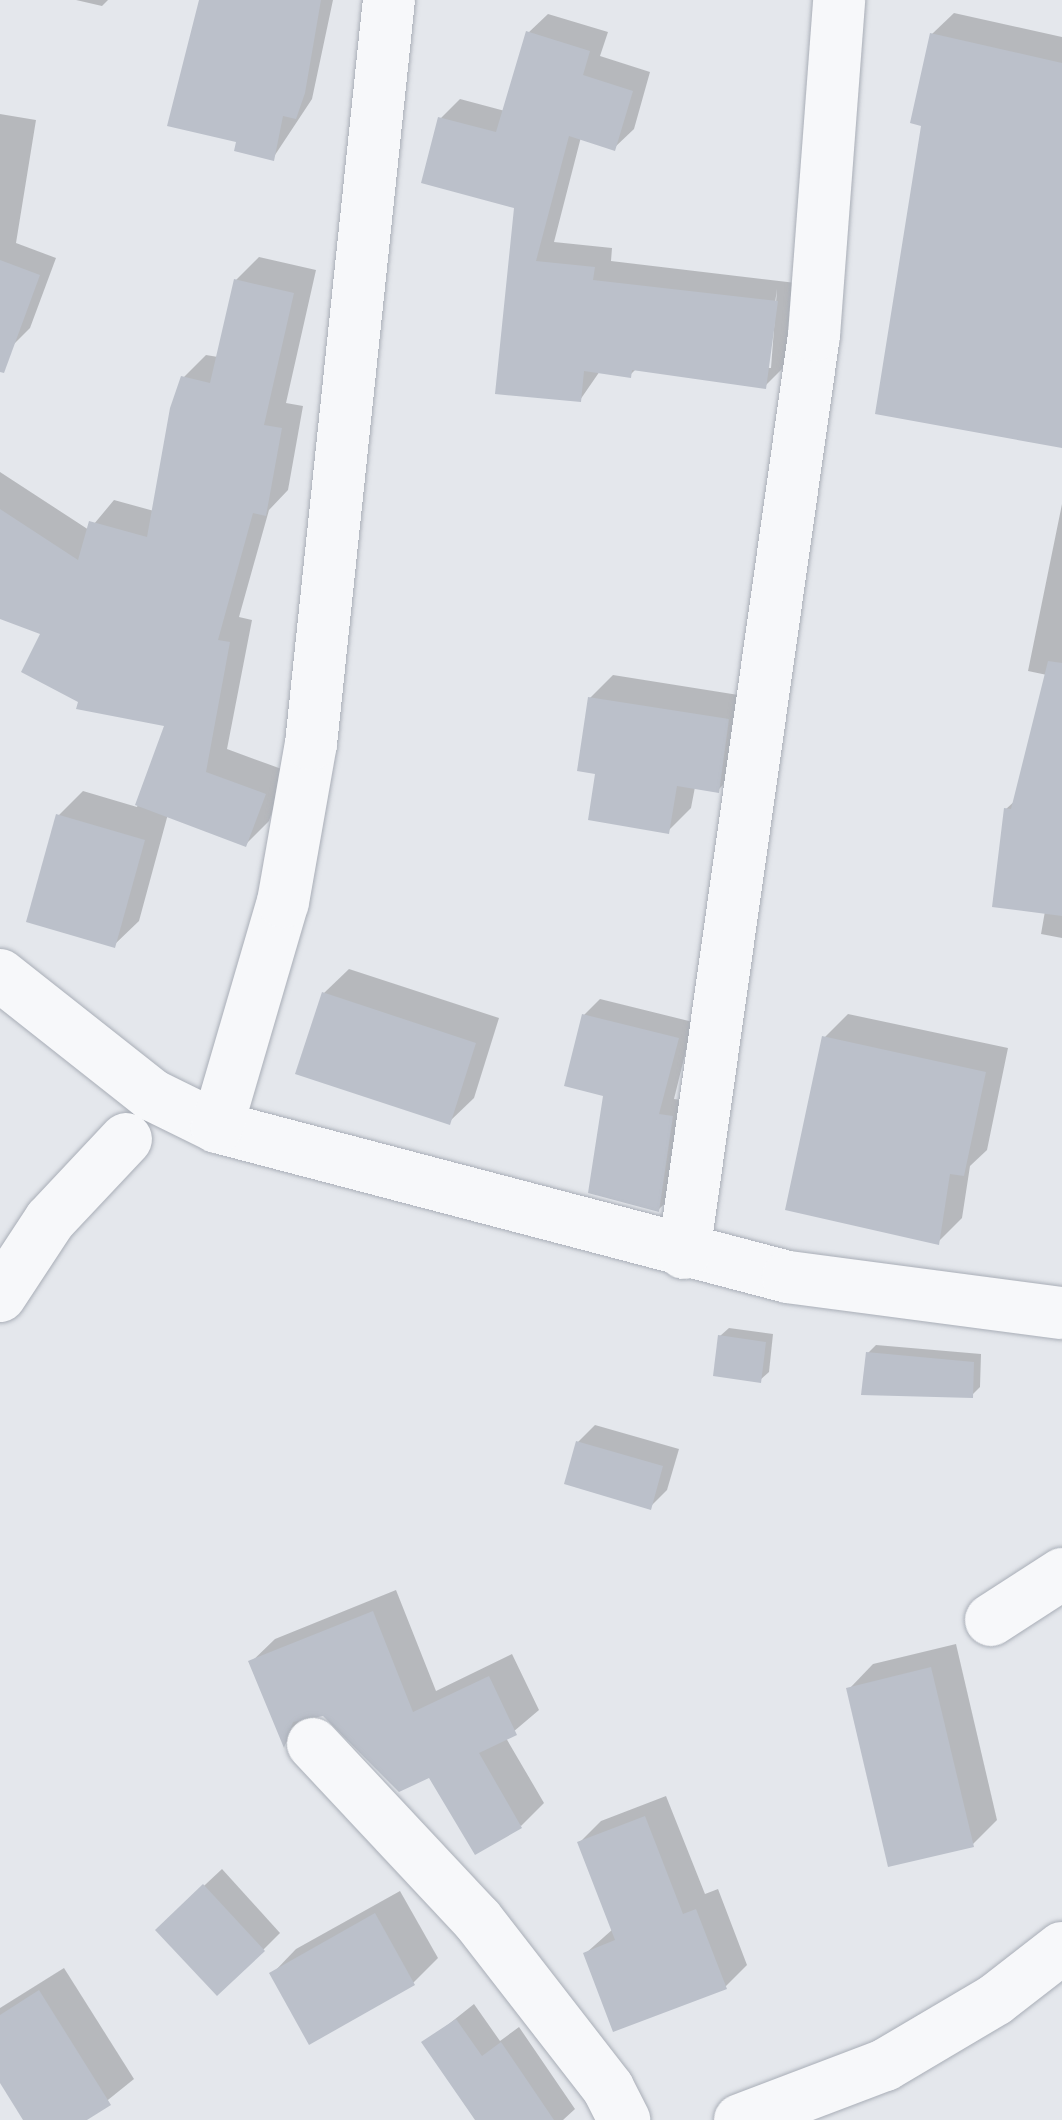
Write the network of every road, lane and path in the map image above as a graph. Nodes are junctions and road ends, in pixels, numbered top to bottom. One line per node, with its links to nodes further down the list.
1 (388, 0): 4 (street)
2 (839, 0): 6 (street)
3 (0, 975): 4 (street)
4 (217, 1127): 6 (street)
5 (126, 1140): 7 (street)
6 (684, 1253): 8 (street)
7 (0, 1296)
8 (1062, 1313)
9 (1062, 1574): 10 (street)
10 (990, 1620)
11 (313, 1744): 13 (street)
12 (1062, 1948): 14 (street)
13 (624, 2120)
14 (740, 2120)

